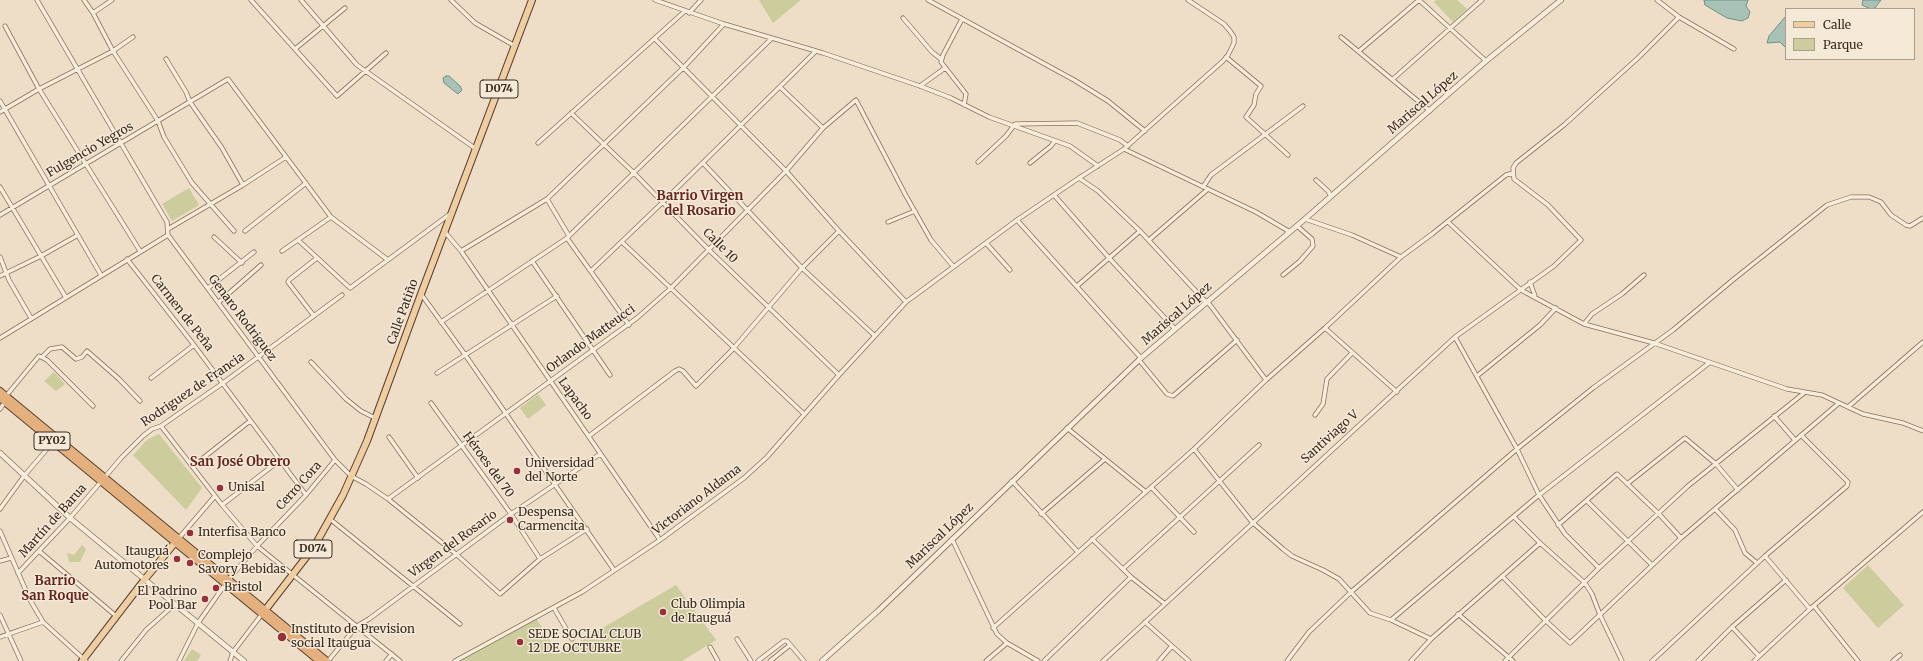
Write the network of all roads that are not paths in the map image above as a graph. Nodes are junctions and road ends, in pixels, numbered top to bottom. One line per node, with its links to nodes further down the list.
1 (37, 0): 42 (street)
2 (84, 0): 17 (street)
3 (112, 0): 17 (street)
4 (251, 0): 30 (street)
5 (301, 0): 23 (street)
6 (451, 0): 29 (street)
7 (532, 0): 29 (main road, Calle Patiño / D074)
8 (655, 0): 16 (street)
9 (701, 0): 16 (street)
10 (928, 0): 20 (street)
11 (1482, 0): 24 (street)
12 (1561, 0): 39 (street, Mariscal López)
13 (1657, 0): 18 (street)
14 (1191, 1): 36 (street)
15 (344, 8): 23 (street)
16 (687, 12): 21 (street); 27 (street)
17 (93, 13): 32 (street)
18 (1679, 17): 31 (street); 79 (street)
19 (903, 18): 38 (street)
20 (962, 18): 38 (street); 61 (street)
21 (724, 24): 28 (street); 40 (street)
22 (5, 26): 47 (street)
23 (324, 26): 30 (street); 43 (street)
24 (1450, 28): 34 (street); 39 (street); 44 (street)
25 (133, 37): 32 (street)
26 (1341, 37): 34 (street)
27 (655, 39): 40 (street); 56 (street)
28 (771, 39): 33 (street); 48 (street)
29 (515, 46): 68 (main road, Calle Patiño / D074)
30 (295, 49): 43 (street)
31 (1734, 49)
32 (113, 51): 42 (street); 57 (street)
33 (816, 51): 45 (street); 46 (street)
34 (1358, 51): 44 (street)
35 (386, 53): 43 (street)
36 (1226, 58): 61 (street, Victoriano Aldama); 62 (street)
37 (166, 59): 50 (street)
38 (941, 59): 41 (street)
39 (1486, 61): 54 (street, Mariscal López)
40 (684, 67): 48 (street); 66 (street)
41 (945, 68): 45 (street); 51 (street)
42 (76, 70): 47 (street); 64 (street)
43 (366, 71): 68 (street)
44 (1393, 79): 54 (street)
45 (920, 86): 51 (street)
46 (780, 87): 59 (street); 60 (street)
47 (39, 89): 53 (street); 75 (street)
48 (713, 96): 59 (street); 78 (street)
49 (0, 101): 53 (street)
50 (190, 102): 57 (street, Fulgencio Yegros); 71 (street, Fulgencio Yegros); 83 (street)
51 (964, 105): 58 (street)
52 (1303, 106): 62 (street)
53 (5, 110): 55 (street); 84 (street)
54 (1430, 111): 89 (street, Mariscal López)
55 (0, 112)
56 (571, 113): 65 (street); 66 (street, Calle 10)
57 (158, 121): 64 (street, Fulgencio Yegros); 92 (street)
58 (1014, 125): 63 (street); 67 (street); 72 (street)
59 (741, 126): 73 (street); 77 (street)
60 (823, 128): 77 (street, Orlando Matteucci); 95 (street, Orlando Matteucci)
61 (1145, 131): 67 (street, Victoriano Aldama)
62 (1266, 133): 70 (street); 85 (street)
63 (1055, 140): 74 (street); 76 (street)
64 (121, 143): 75 (street, Fulgencio Yegros); 105 (street)
65 (538, 143)
66 (603, 143): 78 (street, Calle 10); 90 (street)
67 (1128, 146): 69 (street, Victoriano Aldama)
68 (476, 149): 96 (main road, Calle Patiño / D074)
69 (1124, 149): 76 (street, Victoriano Aldama); 85 (street)
70 (1288, 155)
71 (286, 157): 82 (street); 83 (street)
72 (978, 162)
73 (703, 163): 91 (street); 94 (street)
74 (1030, 163)
75 (84, 164): 84 (street, Fulgencio Yegros); 120 (street)
76 (1098, 166): 80 (street, Victoriano Aldama)
77 (786, 171): 94 (street, Orlando Matteucci); 109 (street)
78 (634, 173): 91 (street, Calle 10); 115 (street)
79 (1513, 173): 103 (street); 144 (street, Santiviago V)
80 (1079, 178): 88 (street, Victoriano Aldama); 110 (street)
81 (1316, 180): 89 (street)
82 (306, 183): 98 (street); 107 (street)
83 (243, 185): 92 (street)
84 (49, 186): 93 (street, Fulgencio Yegros); 112 (street)
85 (1203, 186): 87 (street)
86 (0, 187): 93 (street)
87 (1208, 189): 111 (street); 117 (street)
88 (1054, 195): 101 (street, Victoriano Aldama); 130 (street)
89 (1331, 196): 100 (street, Mariscal López)
90 (547, 199): 115 (street); 123 (street)
91 (663, 202): 118 (street); 121 (street, Calle 10)
92 (210, 204): 105 (street); 106 (street)
93 (13, 208): 97 (street, Fulgencio Yegros); 125 (street)
94 (748, 209): 121 (street, Orlando Matteucci); 136 (street)
95 (915, 211): 102 (street); 135 (street)
96 (451, 213): 108 (main road, Calle Patiño / D074); 131 (street)
97 (0, 215)
98 (332, 217): 116 (street); 131 (street)
99 (1923, 218): 173 (street)
100 (1305, 219): 104 (street, Mariscal López); 127 (street)
101 (1017, 220): 119 (street, Victoriano Aldama); 145 (street)
102 (888, 222)
103 (1448, 222): 127 (street); 148 (street)
104 (1297, 226): 111 (street, Mariscal López); 141 (street)
105 (168, 229): 113 (street)
106 (234, 231)
107 (245, 231)
108 (444, 231): 123 (street, Lapacho); 150 (main road, Calle Patiño / D074)
109 (839, 231): 136 (street); 157 (street)
110 (1140, 231): 117 (street); 130 (street)
111 (1290, 232): 155 (street, Mariscal López)
112 (78, 235): 125 (street); 140 (street)
113 (168, 235): 120 (street); 146 (street, Genaro Rodriguez)
114 (214, 237): 133 (street)
115 (568, 237): 132 (street); 138 (street)
116 (298, 240): 122 (street); 128 (street)
117 (1149, 240): 155 (street)
118 (622, 242): 138 (street); 147 (street)
119 (986, 243): 135 (street, Victoriano Aldama); 137 (street)
120 (140, 250): 129 (street)
121 (709, 250): 147 (street, Orlando Matteucci); 158 (street, Calle 10)
122 (282, 251)
123 (460, 251): 149 (street, Lapacho)
124 (254, 252): 133 (street)
125 (41, 256): 139 (street); 152 (street)
126 (0, 257): 139 (street)
127 (1401, 257): 166 (street)
128 (317, 258): 131 (street); 160 (street)
129 (127, 259): 140 (street); 174 (street, Carmen de Peña)
130 (1110, 259): 145 (street); 167 (street)
131 (388, 260)
132 (532, 261): 149 (street); 153 (street)
133 (242, 263): 146 (street)
134 (261, 265): 156 (street)
135 (953, 266): 157 (street, Victoriano Aldama)
136 (802, 268): 158 (street); 168 (street)
137 (1010, 270)
138 (591, 271): 164 (street)
139 (6, 272): 143 (street); 161 (street)
140 (101, 275): 152 (street)
141 (1283, 275)
142 (1644, 275): 163 (street)
143 (0, 276)
144 (1530, 282): 148 (street, Santiviago V); 154 (street)
145 (1077, 286): 181 (street)
146 (208, 288): 156 (street, Genaro Rodriguez)
147 (671, 288): 164 (street, Orlando Matteucci); 175 (street)
148 (1521, 290): 154 (street); 169 (street, Santiviago V)
149 (488, 291): 162 (street); 165 (street, Lapacho)
150 (421, 294): 162 (street); 206 (main road, Calle Patiño / D074)
151 (342, 295): 160 (street, Rodriguez de Francia)
152 (65, 296): 161 (street)
153 (556, 296): 165 (street); 176 (street)
154 (1535, 297): 159 (street)
155 (1206, 301): 167 (street, Mariscal López); 171 (street)
156 (219, 302): 180 (street, Genaro Rodriguez)
157 (906, 302): 168 (street, Victoriano Aldama)
158 (768, 306): 175 (street); 186 (street, Calle 10)
159 (1556, 308): 163 (street); 187 (street)
160 (314, 316): 180 (street, Rodriguez de Francia)
161 (32, 318): 170 (street)
162 (441, 322): 178 (street)
163 (1584, 324): 173 (street)
164 (629, 325): 176 (street, Orlando Matteucci)
165 (512, 326): 178 (street); 190 (street, Lapacho)
166 (1325, 328): 177 (street); 189 (street)
167 (1175, 329): 181 (street, Mariscal López)
168 (875, 336): 186 (street, Victoriano Aldama)
169 (1455, 337): 187 (street); 193 (street, Santiviago V)
170 (0, 338)
171 (1237, 340): 181 (street); 189 (street)
172 (1923, 342): 200 (street)
173 (1654, 343): 183 (street); 219 (street)
174 (194, 345): 188 (street); 191 (street, Carmen de Peña)
175 (733, 349): 203 (street); 212 (street)
176 (592, 350): 185 (street); 190 (street, Orlando Matteucci)
177 (1352, 353): 193 (street); 204 (street)
178 (466, 356): 184 (street); 202 (street)
179 (42, 357): 195 (street); 196 (street); 199 (street)
180 (259, 357): 191 (street, Rodriguez de Francia); 224 (street, Genaro Rodriguez)
181 (1140, 359): 209 (street, Mariscal López)
182 (311, 362): 206 (street)
183 (1709, 363): 194 (street); 239 (street)
184 (437, 373)
185 (610, 375)
186 (839, 375): 203 (street, Victoriano Aldama)
187 (1477, 376): 219 (street)
188 (151, 378)
189 (1266, 380): 218 (street)
190 (550, 382): 202 (street, Orlando Matteucci); 212 (street, Lapacho)
191 (223, 383): 207 (street, Carmen de Peña); 208 (street, Rodriguez de Francia)
192 (0, 391): 195 (highway, PY02)
193 (1396, 392): 254 (street, Santiviago V)
194 (1804, 393): 198 (street); 205 (street)
195 (4, 399): 201 (street); 215 (highway, PY02); 230 (highway, PY02)
196 (140, 401)
197 (431, 403): 217 (street, Héroes del 70)
198 (1839, 403): 200 (street); 211 (street)
199 (93, 406)
200 (1848, 407): 210 (street)
201 (0, 409)
202 (505, 414): 217 (street, Orlando Matteucci); 233 (street)
203 (804, 414): 262 (street, Victoriano Aldama)
204 (1316, 415)
205 (1774, 416): 214 (street); 225 (street)
206 (375, 418): 228 (main road, Calle Patiño / D074)
207 (250, 421): 223 (street, Carmen de Peña); 226 (street)
208 (161, 426): 226 (street); 230 (street, Rodriguez de Francia)
209 (1067, 428): 222 (street); 231 (street, Mariscal López)
210 (1923, 431)
211 (1801, 435): 214 (street); 270 (street)
212 (589, 436): 221 (street, Lapacho)
213 (389, 437): 229 (street)
214 (1795, 440): 236 (street)
215 (53, 442): 227 (street); 230 (highway, PY02)
216 (1259, 445): 232 (street)
217 (463, 446): 229 (street, Orlando Matteucci); 247 (street, Héroes del 70)
218 (1194, 449): 232 (street); 235 (street)
219 (1517, 449): 239 (street); 288 (street)
220 (0, 453): 227 (street)
221 (600, 454): 233 (street, Virgen del Rosario); 262 (street, Lapacho)
222 (1105, 459): 237 (street); 248 (street)
223 (280, 460): 238 (street, Carmen de Peña); 243 (street)
224 (335, 460): 228 (street, Genaro Rodriguez); 238 (street, Cerro Cora)
225 (1716, 464): 234 (street); 236 (street); 249 (street)
226 (193, 466): 240 (street)
227 (24, 476): 244 (street); 252 (street)
228 (351, 476): 241 (street, Genaro Rodriguez); 253 (main road, Calle Patiño / D074)
229 (418, 478): 241 (street, Orlando Matteucci)
230 (103, 479): 252 (street, Martín de Barua); 263 (highway, PY02)
231 (1012, 480): 248 (street); 259 (street, Mariscal López)
232 (1219, 481): 250 (street); 254 (street)
233 (555, 484): 247 (street, Virgen del Rosario); 256 (street)
234 (1627, 484): 242 (street); 249 (street)
235 (1151, 487): 237 (street); 250 (street)
236 (1738, 490): 245 (street)
237 (1146, 492): 261 (street)
238 (306, 495): 266 (street, Cerro Cora)
239 (1540, 495): 251 (street); 255 (street)
240 (215, 496): 243 (street); 263 (street)
241 (388, 499): 269 (street, Genaro Rodriguez)
242 (1587, 501): 255 (street); 264 (street)
243 (222, 505): 266 (street)
244 (0, 509)
245 (1716, 510): 260 (street); 274 (street)
246 (1923, 512): 291 (street)
247 (511, 514): 269 (street, Virgen del Rosario); 272 (street, Héroes del 70)
248 (1041, 514): 268 (street)
249 (1658, 514): 260 (street); 264 (street)
250 (1181, 517): 258 (street); 277 (street)
251 (1514, 517): 265 (street); 299 (street)
252 (70, 518): 267 (street, Martín de Barua); 283 (street)
253 (330, 520): 280 (main road, Calle Patiño / D074); 287 (street)
254 (1252, 522): 288 (street); 290 (street, Santiviago V)
255 (1558, 525): 276 (street)
256 (587, 529): 272 (street); 278 (street)
257 (0, 531): 271 (street)
258 (1194, 532)
259 (952, 538): 306 (street); 338 (street, Mariscal López)
260 (1681, 538): 275 (street)
261 (1092, 539): 268 (street); 277 (street)
262 (660, 540): 278 (street, Victoriano Aldama)
263 (177, 541): 283 (main road); 285 (highway, PY02)
264 (1628, 542): 275 (street); 276 (street)
265 (1540, 543): 281 (street); 286 (street)
266 (257, 546): 280 (street); 285 (street, Cerro Cora)
267 (39, 551): 279 (street, Martín de Barua); 298 (street)
268 (1078, 552): 306 (street)
269 (456, 554): 272 (street, Genaro Rodriguez); 287 (street, Virgen del Rosario)
270 (1765, 556): 274 (street); 284 (street)
271 (11, 558): 273 (street); 279 (street)
272 (540, 559)
273 (0, 561)
274 (1758, 563): 350 (street)
275 (1652, 565): 297 (street)
276 (1599, 568): 286 (street)
277 (1123, 569): 282 (street)
278 (614, 570): 292 (street, Victoriano Aldama)
279 (18, 573): 301 (street)
280 (294, 574): 294 (main road, Calle Patiño / D074); 305 (street)
281 (1502, 576): 295 (street); 300 (street)
282 (1131, 577): 290 (street); 341 (street)
283 (145, 579): 289 (street); 298 (main road)
284 (1786, 580): 293 (street); 307 (street)
285 (227, 581): 294 (highway, PY02); 303 (street, Cerro Cora)
286 (1585, 583): 297 (street); 300 (street)
287 (413, 586): 304 (street); 305 (street, Virgen del Rosario)
288 (1351, 592): 299 (street); 345 (street)
289 (175, 604): 303 (street); 324 (street)
290 (1165, 604): 302 (street, Santiviago V)
291 (1814, 606): 293 (street); 353 (street)
292 (554, 608): 310 (street); 332 (street, Victoriano Aldama)
293 (1810, 609): 320 (street)
294 (263, 612): 317 (street); 328 (highway, PY02); 329 (highway, PY02)
295 (1458, 614): 312 (street); 321 (street)
296 (0, 615): 308 (street)
297 (1600, 615): 300 (street); 349 (street)
298 (116, 616): 322 (main road)
299 (1391, 620): 312 (street)
300 (1546, 621): 321 (street)
301 (43, 622): 308 (street); 322 (street)
302 (1145, 622): 315 (street); 342 (street, Santiviago V)
303 (198, 623): 317 (street); 325 (street, Cerro Cora)
304 (460, 624)
305 (357, 626): 318 (street); 329 (street, Virgen del Rosario)
306 (993, 628): 313 (street)
307 (1732, 628): 320 (street); 351 (street)
308 (10, 634): 309 (street); 323 (street)
309 (0, 637)
310 (572, 639)
311 (737, 639): 334 (street)
312 (1431, 639): 346 (street)
313 (1007, 643): 339 (street); 340 (street)
314 (790, 645): 335 (street); 336 (street); 337 (street)
315 (1172, 646): 343 (street); 344 (street)
316 (710, 647): 333 (street)
317 (233, 652): 326 (street); 327 (street)
318 (392, 654): 330 (street); 331 (street)
319 (1900, 655): 354 (street)
320 (1759, 656): 352 (street)
321 (1508, 657): 347 (street); 348 (street)
322 (84, 660)
323 (21, 661)
324 (121, 661)
325 (179, 661)
326 (230, 661)
327 (244, 661)
328 (318, 661)
329 (327, 661)
330 (386, 661)
331 (400, 661)
332 (456, 661)
333 (718, 661)
334 (751, 661)
335 (758, 661)
336 (770, 661)
337 (804, 661)
338 (822, 661)
339 (986, 661)
340 (1038, 661)
341 (1044, 661)
342 (1102, 661)
343 (1159, 661)
344 (1189, 661)
345 (1287, 661)
346 (1411, 661)
347 (1505, 661)
348 (1512, 661)
349 (1622, 661)
350 (1652, 661)
351 (1698, 661)
352 (1754, 661)
353 (1858, 661)
354 (1893, 661)

